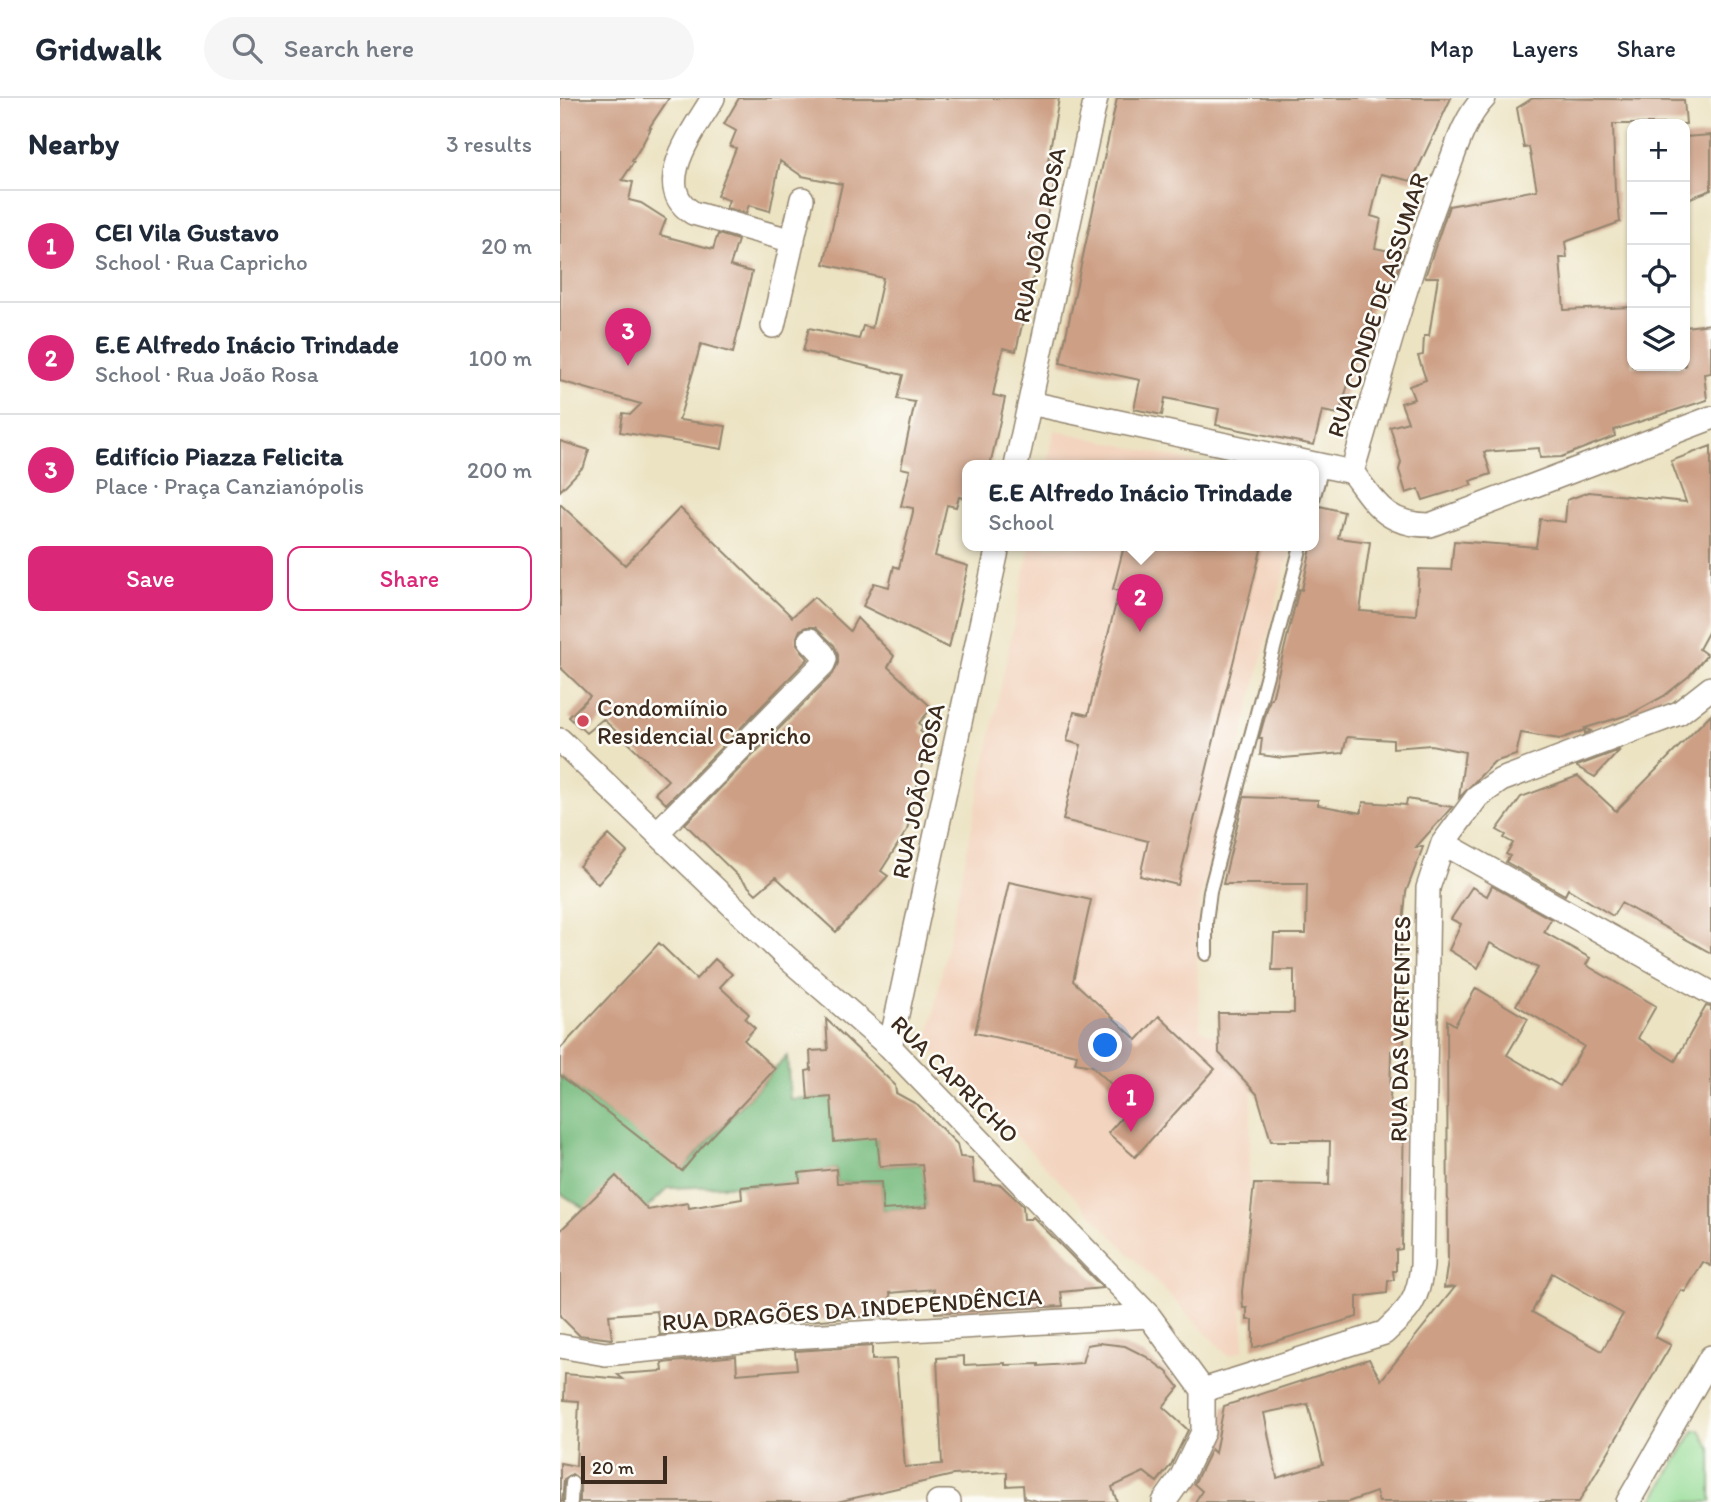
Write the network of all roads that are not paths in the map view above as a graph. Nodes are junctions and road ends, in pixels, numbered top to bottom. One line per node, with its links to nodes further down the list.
1 (713, 98): 5 (street)
2 (1096, 98): 7 (street, RUA JOÃO ROSA)
3 (1484, 98): 13 (street, RUA CONDE DE ASSUMAR)
4 (802, 199): 5 (street)
5 (793, 241): 6 (street)
6 (774, 326)
7 (1030, 403): 9 (street, RUA JOÃO ROSA); 10 (street)
8 (1711, 418): 13 (street, RUA CONDE DE ASSUMAR)
9 (1017, 460)
10 (1304, 460)
11 (1319, 463): 12 (street)
12 (1323, 464): 13 (street); 14 (lane)
13 (1352, 472)
14 (1319, 478)
15 (998, 551): 24 (street, RUA JOÃO ROSA)
16 (1300, 551): 22 (lane)
17 (810, 640): 20 (street)
18 (1711, 688): 21 (street, RUA DAS VERTENTES)
19 (560, 740): 20 (street, RUA CAPRICHO)
20 (657, 833): 24 (street, RUA CAPRICHO)
21 (1443, 843): 23 (street); 28 (street, RUA DAS VERTENTES)
22 (1206, 954)
23 (1711, 993)
24 (890, 1047): 25 (street, RUA CAPRICHO)
25 (1149, 1316): 26 (street, RUA DRAGÕES DA INDEPENDÊNCIA); 28 (street, RUA CAPRICHO)
26 (560, 1346)
27 (1710, 1361): 34 (street)
28 (1203, 1390): 33 (street)
29 (572, 1483): 30 (lane)
30 (571, 1502)
31 (938, 1502): 32 (street)
32 (949, 1502)
33 (1164, 1502)
34 (1628, 1502)

